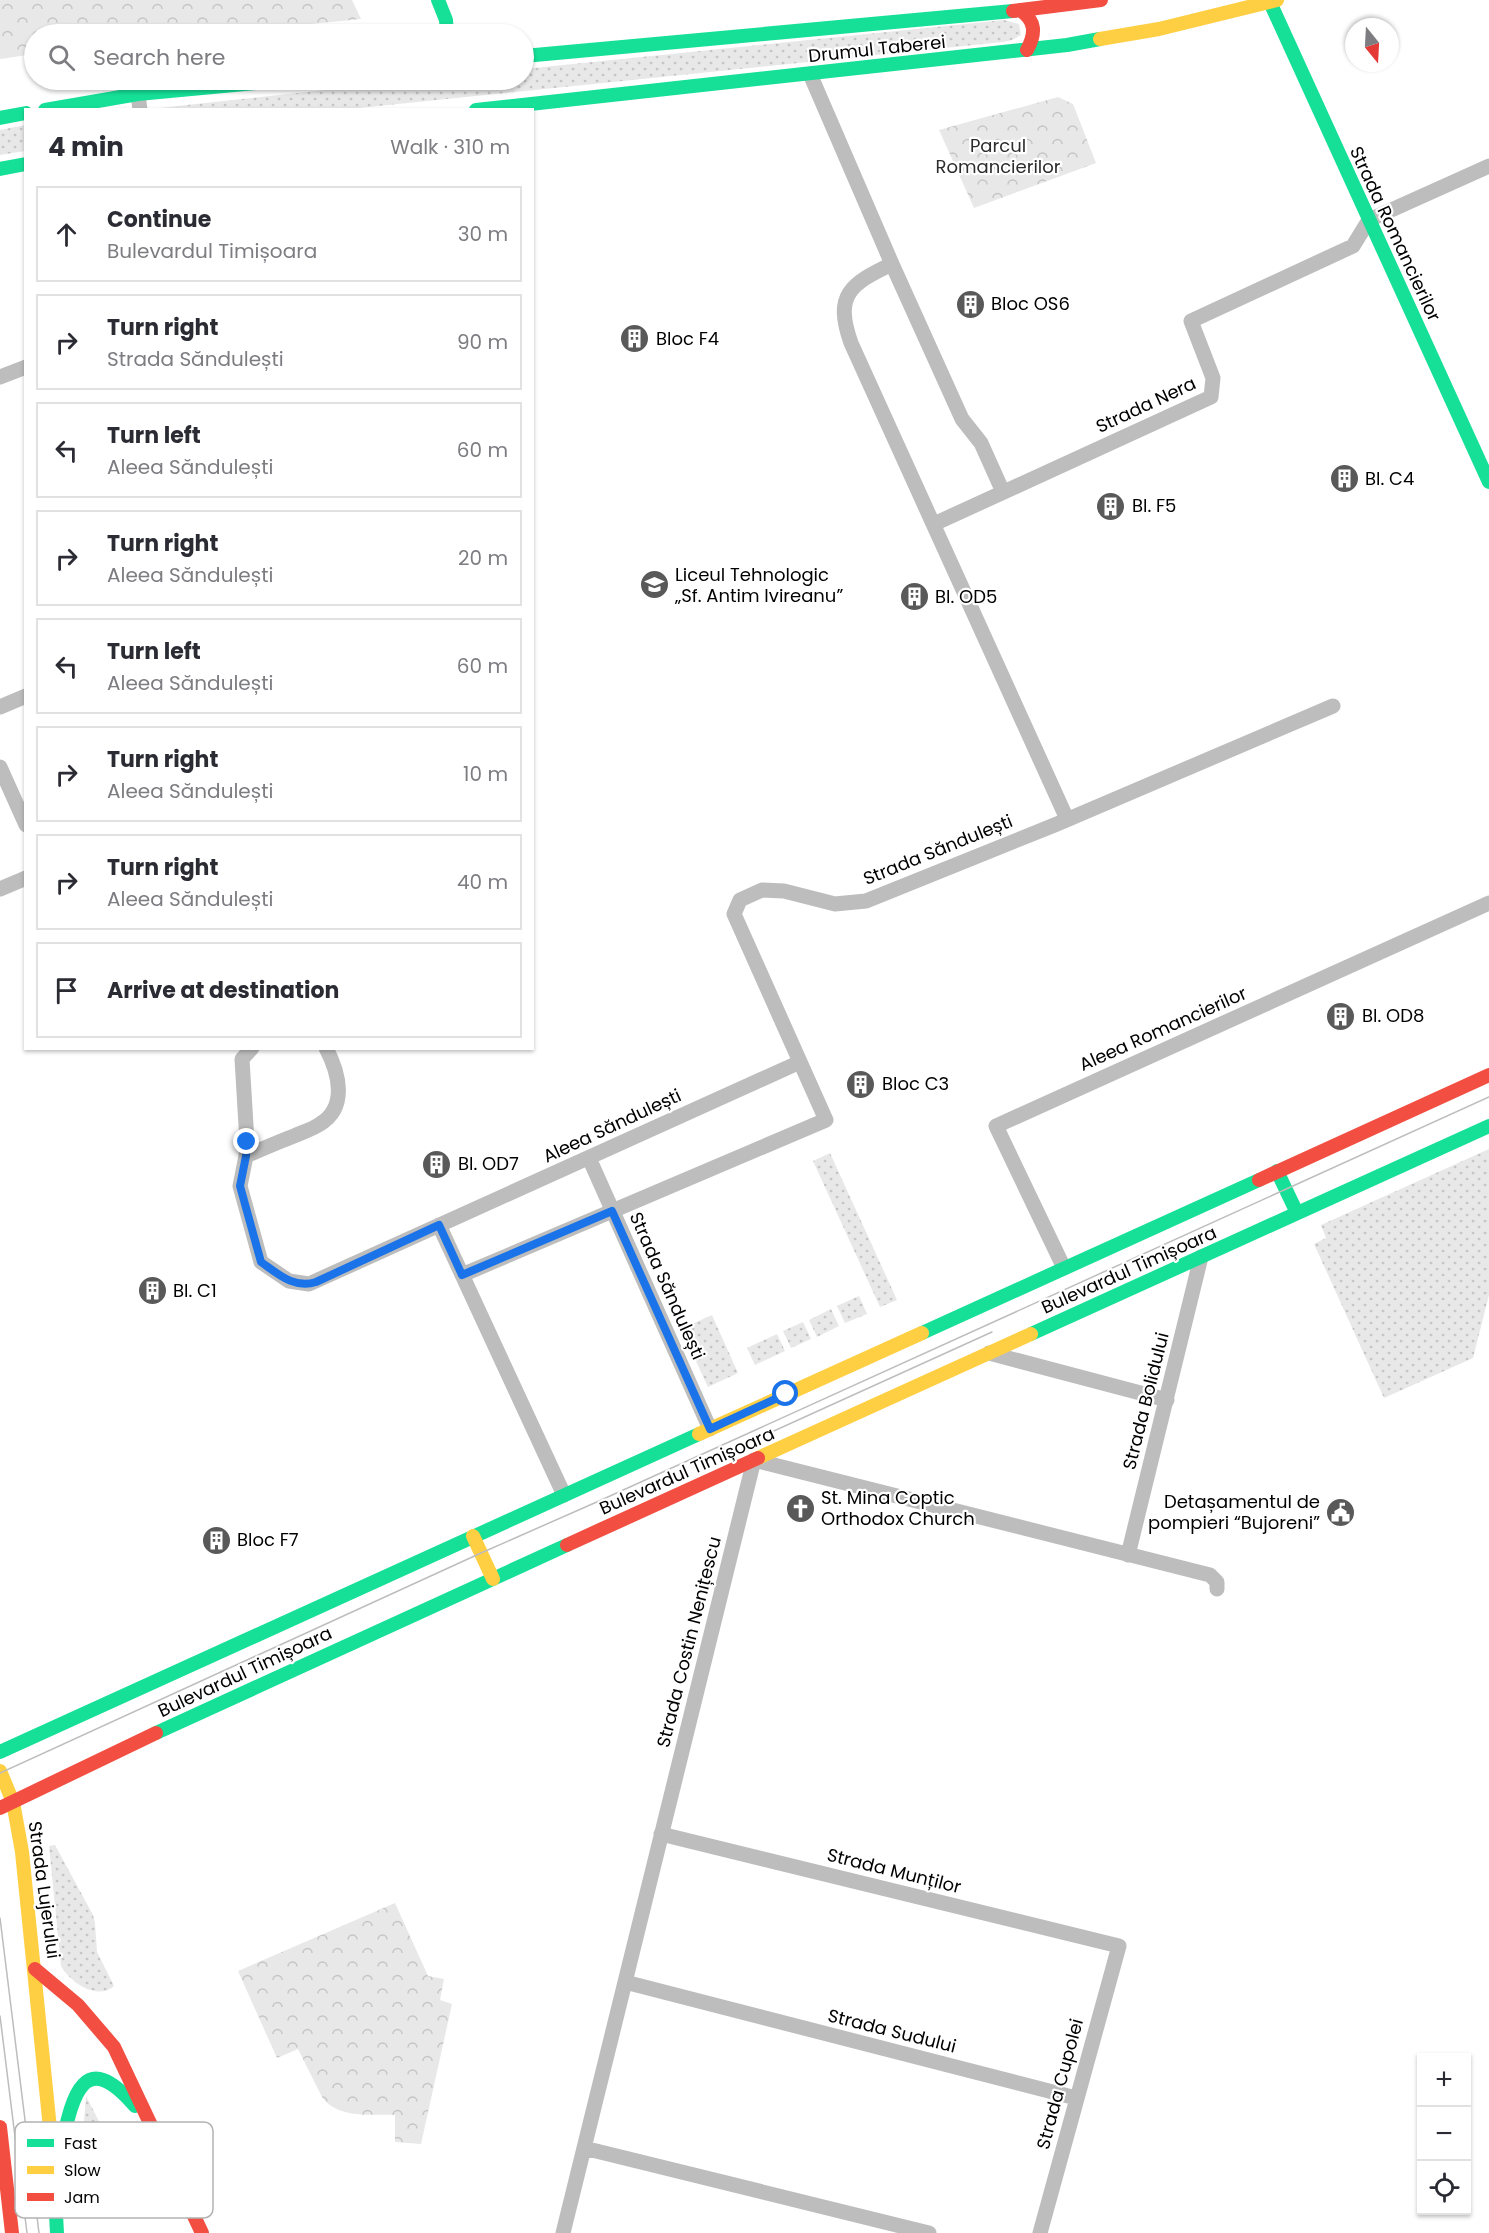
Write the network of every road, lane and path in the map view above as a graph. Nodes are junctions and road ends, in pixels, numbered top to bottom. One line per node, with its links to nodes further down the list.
1 (438, 0): 5 (main road)
2 (1101, 0): 4 (main road, Drumul Taberei)
3 (1272, 1): 6 (main road, Drumul Taberei); 18 (main road, Strada Romancierilor)
4 (1020, 10): 6 (main road); 7 (main road, Drumul Taberei)
5 (446, 24)
6 (1028, 50): 8 (main road, Drumul Taberei)
7 (534, 55)
8 (810, 74): 12 (main road, Drumul Taberei); 19 (street)
9 (220, 90): 10 (main road)
10 (139, 102): 11 (main road)
11 (68, 108)
12 (495, 108)
13 (24, 113): 14 (main road)
14 (0, 118)
15 (24, 164): 17 (main road)
16 (1489, 166): 18 (street)
17 (0, 169)
18 (1369, 220): 22 (main road, Strada Romancierilor); 23 (street, Strada Nera)
19 (892, 264): 23 (street); 24 (street)
20 (24, 368): 21 (street)
21 (0, 377)
22 (1489, 482)
23 (1003, 492): 24 (street, Strada Nera)
24 (934, 524): 29 (street)
25 (24, 697): 27 (street)
26 (1333, 706): 29 (street, Strada Săndulești)
27 (0, 707)
28 (0, 767): 30 (street)
29 (1067, 819): 36 (street, Strada Săndulești)
30 (24, 821)
31 (24, 879): 32 (street)
32 (0, 889)
33 (1489, 903): 46 (street, Aleea Romancierilor)
34 (250, 1050): 39 (street, Aleea Săndulești)
35 (327, 1050): 39 (street)
36 (800, 1062): 40 (street, Aleea Săndulești); 42 (street, Strada Săndulești)
37 (1489, 1075): 41 (main road, Bulevardul Timișoara)
38 (1489, 1126): 43 (main road, Bulevardul Timișoara)
39 (246, 1156): 44 (street, Aleea Săndulești)
40 (589, 1158): 42 (street, Strada Săndulești); 44 (street, Aleea Săndulești)
41 (1277, 1171): 43 (main road); 46 (main road, Bulevardul Timișoara)
42 (612, 1211): 47 (street); 50 (street, Strada Săndulești)
43 (1297, 1213): 45 (main road, Bulevardul Timișoara)
44 (439, 1225): 47 (street)
45 (1201, 1257): 48 (main road, Bulevardul Timișoara); 49 (street, Strada Bolidului)
46 (1064, 1268): 50 (main road, Bulevardul Timișoara)
47 (462, 1275): 52 (street)
48 (989, 1353): 49 (street); 51 (main road, Bulevardul Timișoara)
49 (1167, 1400): 54 (street, Strada Bolidului)
50 (710, 1429): 52 (main road, Bulevardul Timișoara)
51 (754, 1460): 54 (street); 55 (main road, Bulevardul Timișoara); 60 (street, Strada Costin Nenițescu)
52 (564, 1495): 53 (main road, Bulevardul Timișoara)
53 (473, 1536): 55 (main road); 57 (main road, Bulevardul Timișoara)
54 (1128, 1555): 56 (street)
55 (493, 1579): 59 (main road, Bulevardul Timișoara)
56 (1216, 1589)
57 (0, 1752)
58 (0, 1771): 59 (main road, Strada Lujerului)
59 (6, 1805): 62 (main road, Strada Lujerului)
60 (661, 1834): 61 (street, Strada Munților); 63 (street, Strada Costin Nenițescu)
61 (1119, 1946): 64 (street, Strada Cupolei)
62 (35, 1969): 65 (main road); 67 (main road, Strada Lujerului)
63 (624, 1982): 64 (street, Strada Sudului); 69 (street, Strada Costin Nenițescu)
64 (1076, 2098): 77 (street, Strada Cupolei)
65 (50, 2122)
66 (68, 2122): 67 (main road, Strada Lujerului)
67 (148, 2122)
68 (0, 2127): 72 (main road)
69 (584, 2148): 75 (street, Strada Costin Nenițescu); 76 (street)
70 (56, 2218): 73 (main road)
71 (195, 2218): 74 (main road, Strada Lujerului)
72 (12, 2233)
73 (57, 2233)
74 (202, 2233)
75 (563, 2233)
76 (929, 2233)
77 (1040, 2233)

